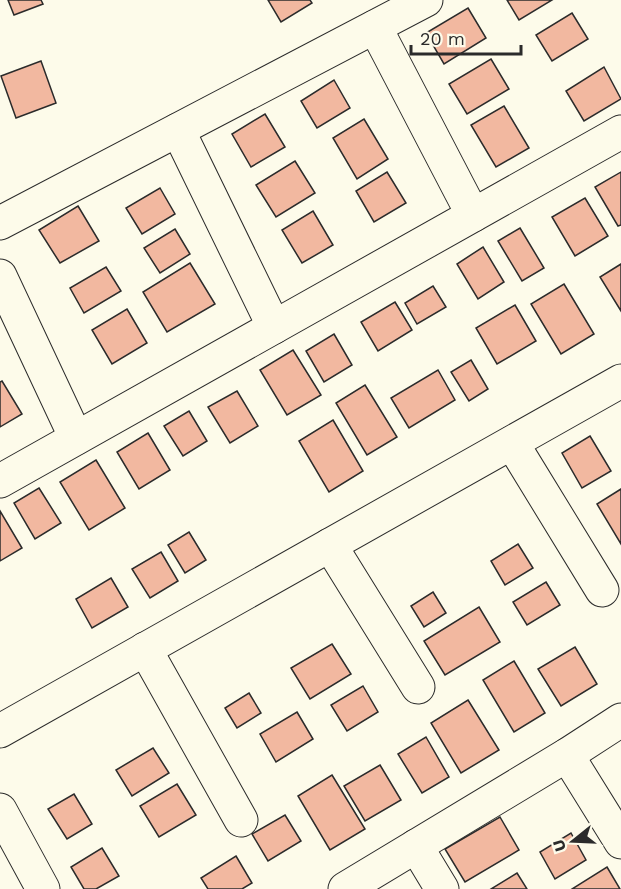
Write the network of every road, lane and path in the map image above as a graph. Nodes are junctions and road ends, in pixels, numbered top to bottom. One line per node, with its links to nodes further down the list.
1 (426, 0): 2 (street)
2 (375, 27): 3 (street); 5 (street)
3 (178, 130): 6 (street); 8 (street)
4 (621, 132): 5 (street)
5 (473, 215): 8 (street)
6 (0, 223)
7 (0, 276): 10 (street)
8 (274, 327): 10 (street)
9 (621, 381): 11 (street)
10 (76, 438): 12 (street)
11 (512, 443): 13 (street); 14 (street)
12 (0, 481)
13 (330, 545): 15 (street); 16 (street)
14 (602, 590)
15 (145, 649): 18 (street); 21 (street)
16 (418, 687)
17 (621, 720): 19 (street)
18 (0, 731)
19 (567, 755): 22 (street); 23 (street)
20 (0, 810): 24 (street)
21 (242, 820)
22 (621, 842)
23 (416, 846): 25 (street); 26 (street)
24 (43, 889)
25 (345, 889)
26 (442, 889)

